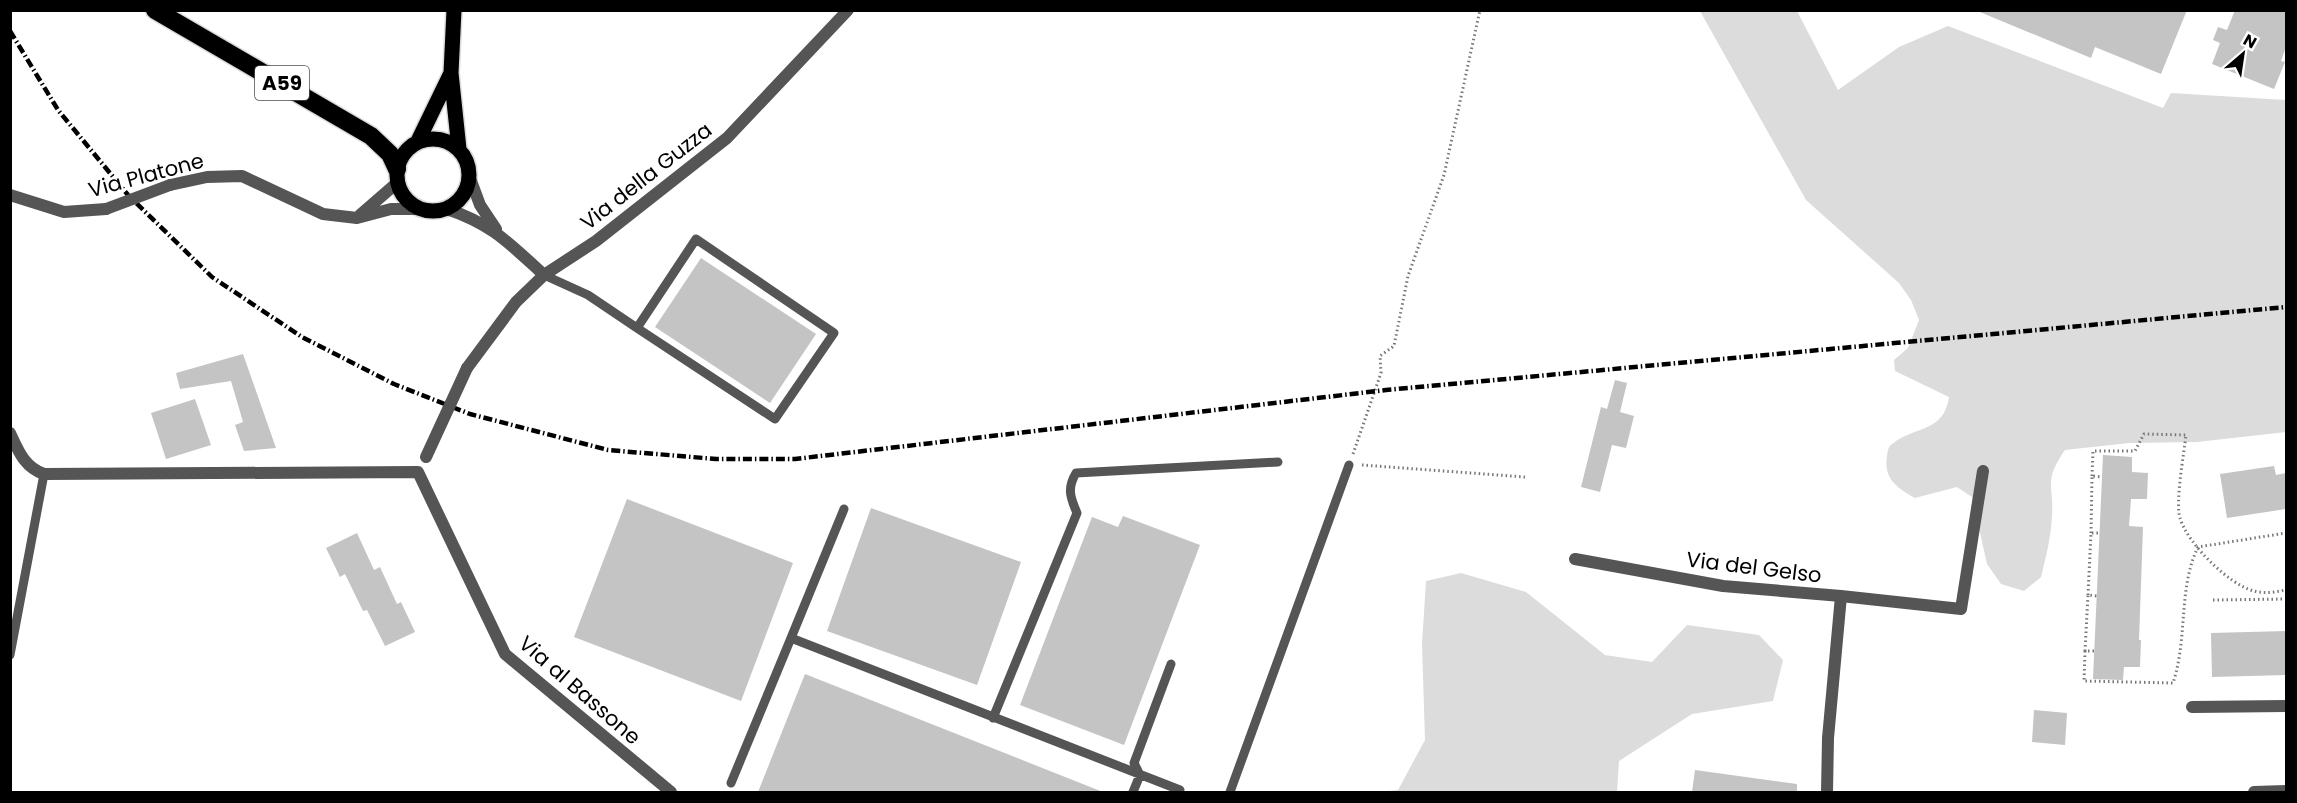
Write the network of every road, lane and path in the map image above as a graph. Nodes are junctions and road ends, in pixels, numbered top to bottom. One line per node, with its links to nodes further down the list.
1 (155, 10): 8 (highway, A59)
2 (454, 10): 5 (main road)
3 (848, 10): 15 (street, Via della Guzza)
4 (1480, 10): 19 (path)
5 (450, 73): 6 (main road); 7 (main road)
6 (418, 141): 7 (main road); 8 (main road)
7 (459, 149): 9 (main road)
8 (397, 176): 11 (main road); 13 (street)
9 (470, 178): 12 (main road); 14 (street)
10 (10, 195): 13 (street, Via Platone, bridge)
11 (423, 209): 12 (main road); 13 (street, Via Platone)
12 (447, 209): 14 (street)
13 (357, 218)
14 (502, 237): 15 (street)
15 (544, 275): 16 (lane); 21 (street, Via della Guzza, bridge)
16 (637, 328): 16 (lane)
17 (10, 433): 22 (street)
18 (1278, 462): 45 (lane)
19 (1349, 465): 24 (path); 52 (lane)
20 (1983, 471): 33 (street)
21 (418, 472): 22 (street); 50 (street, Via al Bassone)
22 (44, 474): 41 (lane)
23 (2092, 476): 25 (path); 27 (path); 30 (path)
24 (1525, 477)
25 (2102, 477)
26 (844, 509): 38 (lane)
27 (2091, 533): 28 (path); 34 (path)
28 (2099, 533)
29 (2286, 533): 30 (path)
30 (2198, 547): 32 (path); 39 (path)
31 (1575, 559): 33 (street, Via del Gelso)
32 (2286, 590)
33 (1841, 596): 53 (street, Via del Gelso)
34 (2088, 596): 35 (path); 39 (path)
35 (2097, 596)
36 (2286, 599): 37 (path)
37 (2213, 600)
38 (791, 638): 45 (lane); 47 (lane)
39 (2085, 651): 40 (path)
40 (2094, 651)
41 (10, 655)
42 (1171, 664): 46 (lane)
43 (2286, 706): 44 (street)
44 (2192, 707)
45 (993, 717): 46 (lane)
46 (1140, 775): 48 (lane); 51 (lane)
47 (731, 783)
48 (1180, 790)
49 (2286, 791): 54 (street)
50 (671, 792)
51 (1133, 792)
52 (1230, 792)
53 (1827, 792)
54 (2254, 792)

